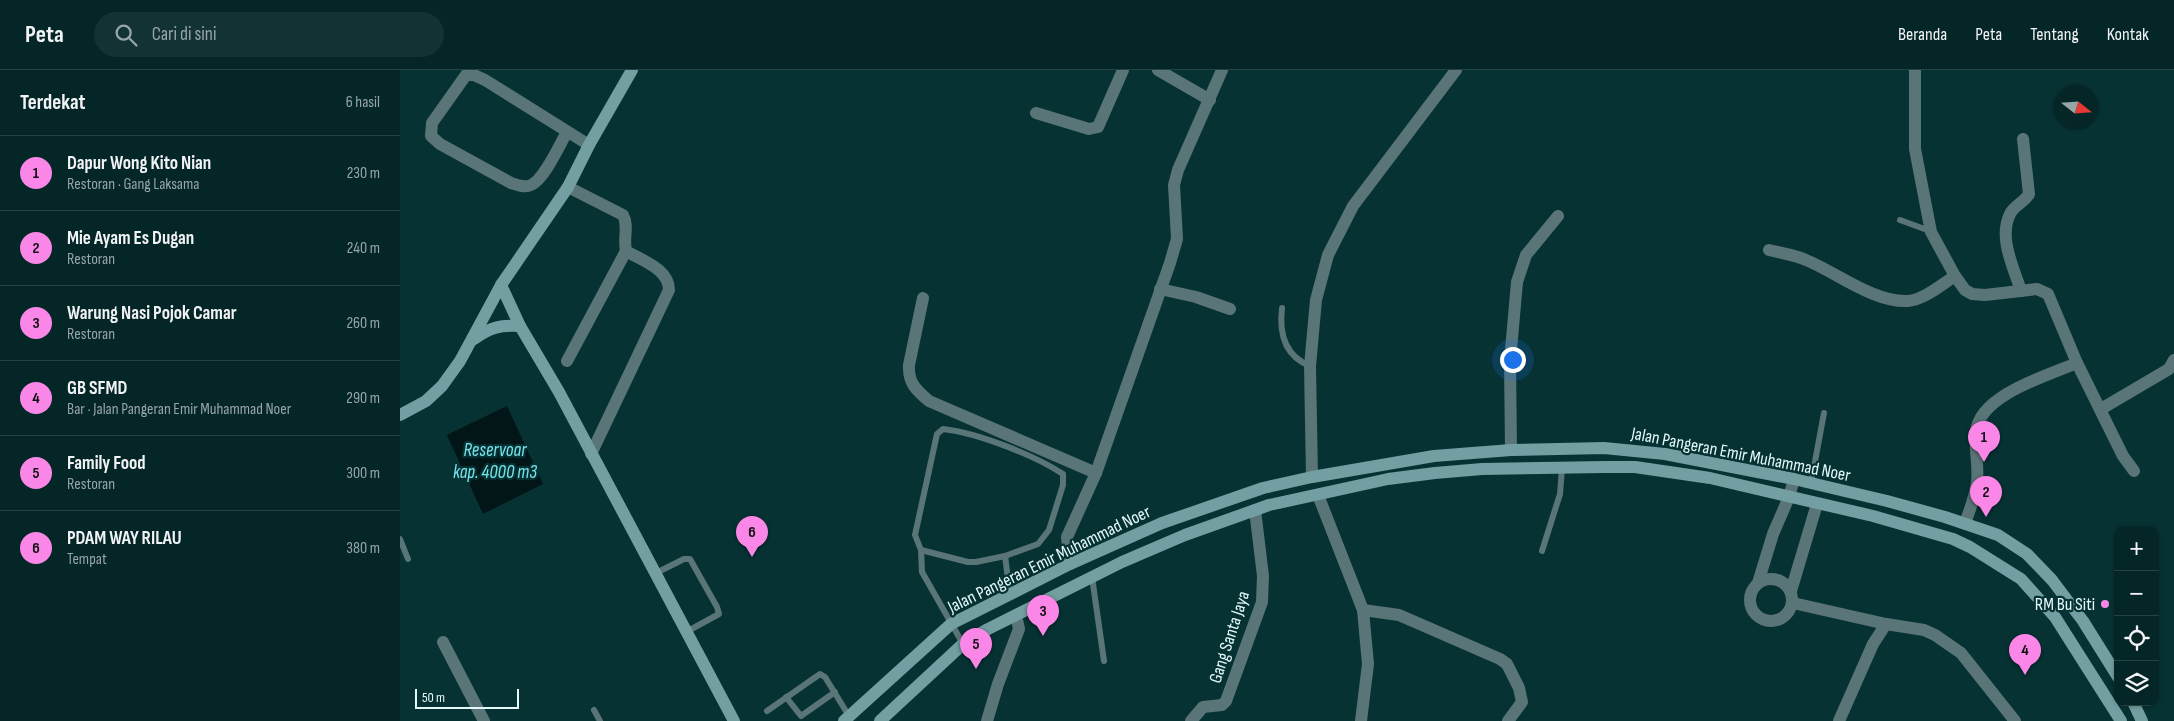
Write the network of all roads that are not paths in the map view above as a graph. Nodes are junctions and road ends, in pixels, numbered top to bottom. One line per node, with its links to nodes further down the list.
1 (632, 70): 11 (main road)
2 (1123, 70): 8 (street)
3 (1158, 70): 7 (street)
4 (1222, 70): 7 (street)
5 (1456, 70): 29 (street)
6 (1915, 70): 15 (street)
7 (1210, 100): 20 (street)
8 (1036, 113)
9 (567, 132): 9 (street); 11 (street)
10 (2023, 139): 21 (street)
11 (589, 145): 12 (main road)
12 (568, 187): 17 (street); 19 (main road)
13 (1558, 216): 35 (street)
14 (1900, 220): 15 (lane)
15 (1931, 232): 18 (street)
16 (1769, 250): 18 (street)
17 (626, 251): 27 (street); 36 (street)
18 (1955, 276): 21 (street)
19 (501, 285): 25 (main road); 26 (main road)
20 (1160, 289): 24 (street); 43 (street)
21 (2021, 291): 28 (street)
22 (923, 298): 43 (street)
23 (1282, 308): 29 (lane)
24 (1230, 309)
25 (520, 326): 26 (main road); 36 (main road)
26 (471, 342): 33 (main road)
27 (567, 361)
28 (2077, 363): 31 (street); 55 (street)
29 (1310, 366): 45 (street)
30 (2172, 366): 31 (street)
31 (2101, 409): 42 (street)
32 (1824, 413): 47 (lane)
33 (400, 415)
34 (1604, 448): 35 (main road, Jalan Pangeran Emir Muhammad Noer); 37 (main road, Jalan Pangeran Emir Muhammad Noer); 39 (main road)
35 (1511, 450): 38 (main road, Jalan Pangeran Emir Muhammad Noer)
36 (591, 454): 65 (main road)
37 (1665, 454): 41 (main road); 46 (main road, Jalan Pangeran Emir Muhammad Noer)
38 (1434, 456): 44 (main road); 45 (main road, Jalan Pangeran Emir Muhammad Noer)
39 (1605, 467): 40 (main road, Jalan Pangeran Emir Muhammad Noer); 41 (main road, Jalan Pangeran Emir Muhammad Noer)
40 (1562, 468): 44 (main road, Jalan Pangeran Emir Muhammad Noer); 60 (lane)
41 (1664, 471): 50 (main road, Jalan Pangeran Emir Muhammad Noer)
42 (2134, 471)
43 (1096, 473): 63 (street)
44 (1435, 473): 49 (main road, Jalan Pangeran Emir Muhammad Noer)
45 (1312, 477): 48 (main road, Jalan Pangeran Emir Muhammad Noer)
46 (1794, 479): 47 (main road, Jalan Pangeran Emir Muhammad Noer); 50 (street)
47 (1811, 483): 54 (main road, Jalan Pangeran Emir Muhammad Noer)
48 (1264, 488): 52 (main road); 58 (main road, Jalan Pangeran Emir Muhammad Noer)
49 (1318, 495): 52 (main road, Jalan Pangeran Emir Muhammad Noer); 71 (street)
50 (1789, 497): 51 (main road, Jalan Pangeran Emir Muhammad Noer); 67 (street)
51 (1817, 504): 56 (main road, Jalan Pangeran Emir Muhammad Noer); 69 (street)
52 (1270, 505): 53 (main road, Jalan Pangeran Emir Muhammad Noer)
53 (1255, 510): 64 (main road, Jalan Pangeran Emir Muhammad Noer); 92 (street, Gang Santa Jaya)
54 (1945, 516): 55 (main road, Jalan Pangeran Emir Muhammad Noer); 56 (main road)
55 (1965, 523): 70 (main road, Jalan Pangeran Emir Muhammad Noer)
56 (1939, 535): 73 (main road, Jalan Pangeran Emir Muhammad Noer)
57 (400, 538): 62 (lane)
58 (1105, 548): 63 (main road, Jalan Pangeran Emir Muhammad Noer); 64 (main road)
59 (922, 550): 61 (lane); 61 (lane); 74 (lane)
60 (1542, 551)
61 (1005, 556): 68 (lane)
62 (408, 559)
63 (1070, 564): 68 (main road, Jalan Pangeran Emir Muhammad Noer)
64 (1112, 568): 66 (main road, Jalan Pangeran Emir Muhammad Noer)
65 (654, 574): 76 (main road); 76 (lane)
66 (1092, 577): 72 (main road, Jalan Pangeran Emir Muhammad Noer); 79 (lane)
67 (1758, 583): 69 (street); 69 (street)
68 (1010, 594): 74 (main road, Jalan Pangeran Emir Muhammad Noer)
69 (1792, 597): 75 (street)
70 (2073, 608): 73 (main road); 80 (main road, Jalan Pangeran Emir Muhammad Noer)
71 (1363, 610): 93 (street); 94 (street)
72 (1016, 615): 78 (main road, Jalan Pangeran Emir Muhammad Noer); 91 (street)
73 (2058, 621): 97 (main road, Jalan Pangeran Emir Muhammad Noer)
74 (951, 624): 78 (lane); 86 (main road, Jalan Pangeran Emir Muhammad Noer)
75 (1886, 624): 95 (street); 96 (street)
76 (686, 632): 89 (main road)
77 (443, 642): 87 (street)
78 (963, 644): 90 (main road, Jalan Pangeran Emir Muhammad Noer)
79 (1104, 662)
80 (2114, 671)
81 (835, 692): 82 (lane); 82 (lane); 86 (lane)
82 (786, 697): 85 (lane)
83 (2135, 706): 98 (main road)
84 (594, 710): 88 (lane)
85 (767, 711)
86 (846, 718)
87 (484, 721)
88 (600, 721)
89 (734, 721)
90 (880, 721)
91 (987, 721)
92 (1191, 721)
93 (1360, 721)
94 (1508, 721)
95 (1839, 721)
96 (2015, 721)
97 (2121, 721)
98 (2142, 721)

